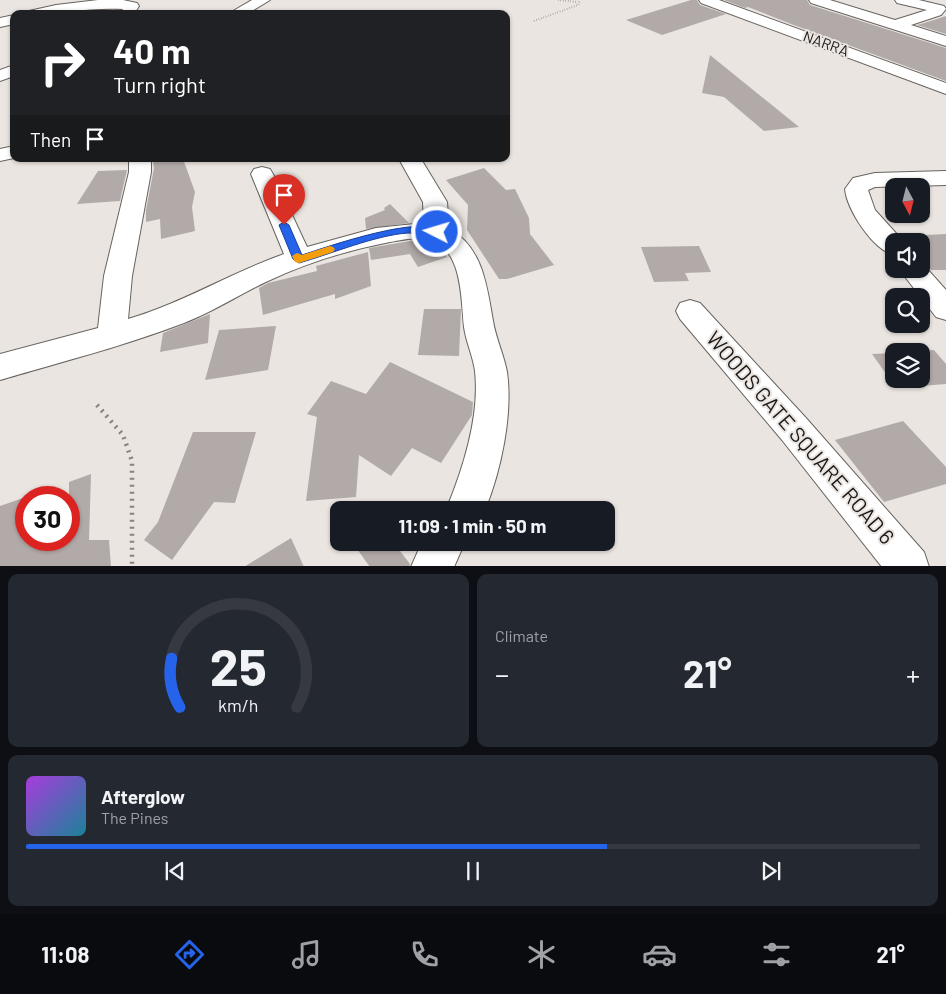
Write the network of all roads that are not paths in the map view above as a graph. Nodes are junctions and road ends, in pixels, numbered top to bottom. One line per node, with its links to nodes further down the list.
1 (264, 0): 7 (street)
2 (706, 0): 10 (street, NARRA)
3 (816, 0): 8 (street)
4 (902, 0): 8 (street)
5 (130, 5): 6 (street)
6 (56, 10)
7 (243, 10)
8 (896, 25): 9 (street)
9 (946, 41)
10 (946, 89)
11 (140, 162): 21 (street)
12 (412, 162): 15 (street)
13 (262, 174): 17 (street)
14 (946, 178): 16 (street)
15 (437, 232): 17 (street); 23 (street)
16 (885, 237)
17 (299, 259): 21 (street)
18 (920, 278): 19 (street)
19 (946, 309)
20 (690, 311): 26 (street, WOODS GATE SQUARE ROAD 6)
21 (112, 335): 22 (street)
22 (0, 366)
23 (471, 501)
24 (439, 551): 25 (street)
25 (430, 566)
26 (909, 566)

